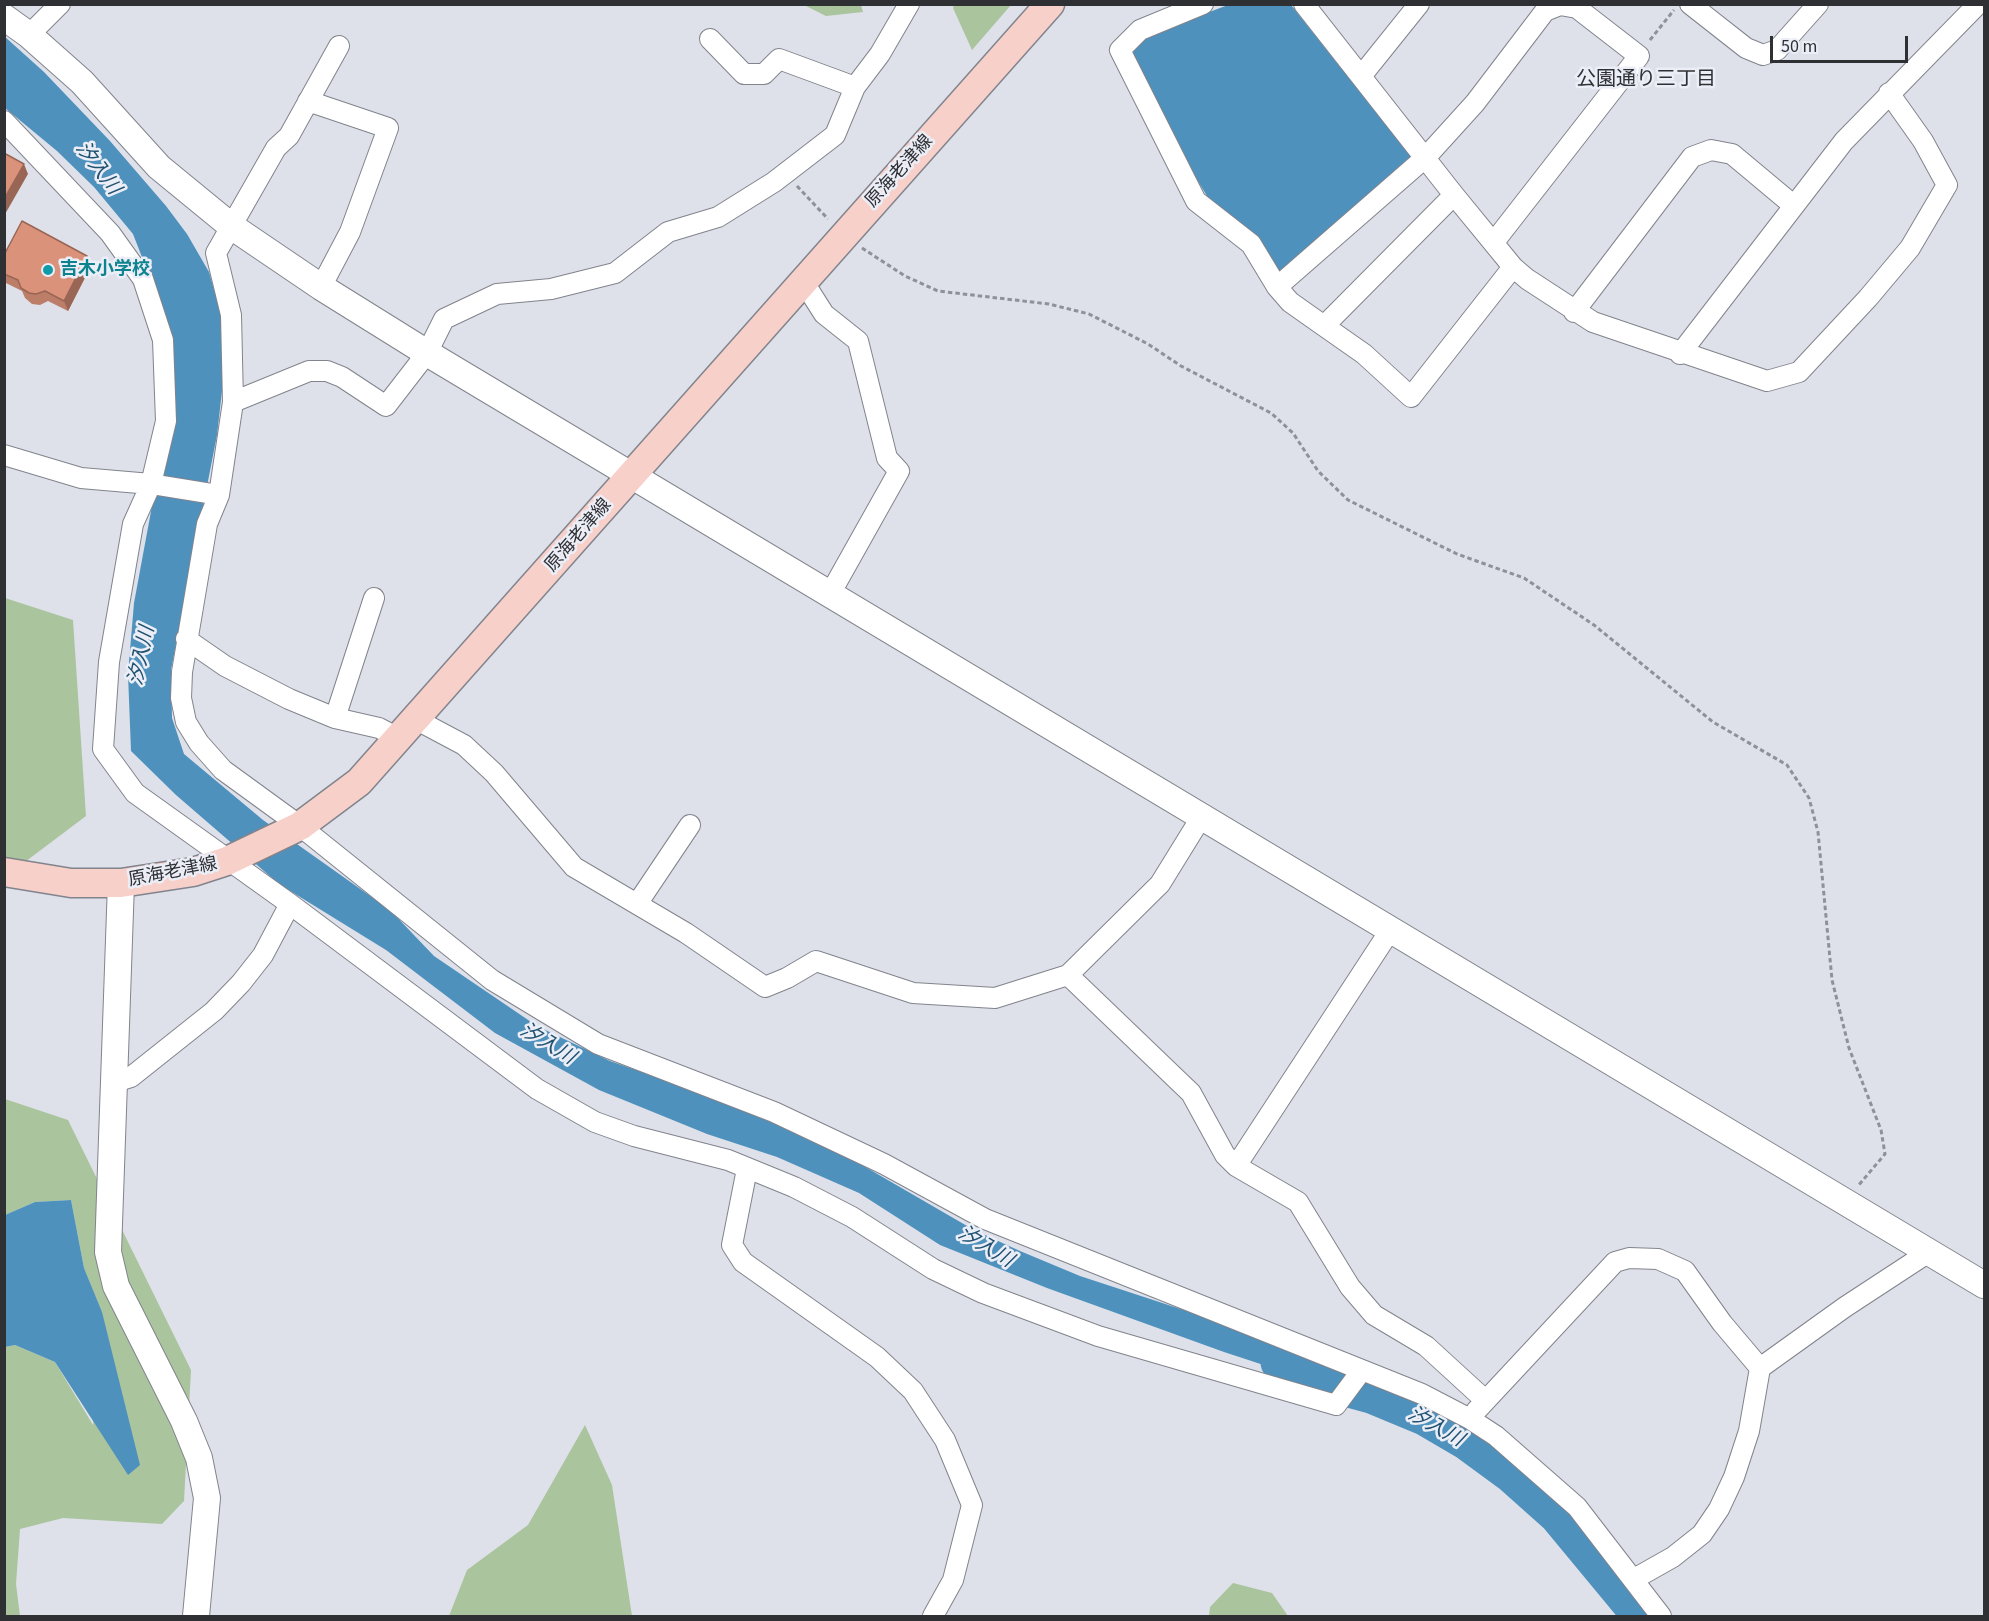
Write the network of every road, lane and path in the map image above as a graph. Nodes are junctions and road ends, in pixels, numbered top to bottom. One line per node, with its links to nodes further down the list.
1 (60, 4): 11 (street)
2 (909, 4): 16 (street)
3 (1050, 4): 25 (main road, 原海老津線)
4 (1203, 4): 30 (street)
5 (1304, 4): 15 (street)
6 (1419, 4): 15 (street)
7 (1818, 4): 9 (street)
8 (1978, 4): 17 (street)
9 (1683, 6): 14 (path)
10 (4, 17): 11 (street)
11 (29, 35): 24 (street)
12 (710, 39): 16 (street)
13 (339, 46): 18 (street)
14 (1639, 56): 20 (street); 26 (street)
15 (1362, 75): 20 (street)
16 (855, 87): 21 (street)
17 (1889, 93): 23 (street); 34 (street)
18 (308, 101): 24 (street); 29 (street)
19 (4, 121): 38 (street)
20 (1426, 157): 22 (street); 30 (street)
21 (784, 172): 25 (path); 33 (street)
22 (1454, 195): 26 (street); 32 (street)
23 (1793, 205): 31 (street); 34 (street)
24 (231, 226): 29 (street); 35 (street)
25 (844, 235): 28 (main road, 原海老津線); 58 (path)
26 (1494, 242): 27 (street)
27 (1513, 267): 31 (street); 32 (street)
28 (803, 281): 37 (main road, 原海老津線); 40 (street)
29 (321, 286): 33 (street)
30 (1277, 287): 32 (street)
31 (1574, 312): 34 (street)
32 (1324, 326)
33 (427, 353): 35 (street); 37 (street)
34 (1680, 354)
35 (233, 402): 39 (street)
36 (4, 455): 38 (street)
37 (632, 476): 40 (street); 44 (main road, 原海老津線)
38 (153, 484): 39 (street); 48 (street)
39 (219, 495): 42 (street)
40 (830, 594): 45 (street)
41 (374, 598): 43 (street)
42 (186, 639): 43 (street); 47 (street)
43 (335, 718): 44 (street)
44 (408, 729): 47 (main road, 原海老津線); 52 (street)
45 (1202, 816): 53 (street); 54 (street)
46 (690, 825): 52 (street)
47 (296, 828): 48 (main road, 原海老津線); 62 (street)
48 (227, 861): 50 (main road, 原海老津線); 51 (street)
49 (4, 872): 50 (main road, 原海老津線)
50 (121, 883): 55 (street)
51 (290, 904): 55 (street); 57 (street)
52 (637, 904): 54 (street)
53 (1391, 929): 56 (street); 58 (street)
54 (1068, 975): 56 (street)
55 (112, 1083): 66 (street)
56 (1236, 1166): 63 (street)
57 (747, 1169): 62 (street); 67 (street)
58 (1845, 1201): 59 (street)
59 (1929, 1252): 60 (street); 61 (street)
60 (1984, 1285)
61 (1760, 1368): 63 (street); 65 (street)
62 (1362, 1370): 64 (street)
63 (1485, 1400): 64 (street)
64 (1470, 1419): 65 (street)
65 (1634, 1579): 68 (street)
66 (196, 1617)
67 (933, 1617)
68 (1661, 1617)

